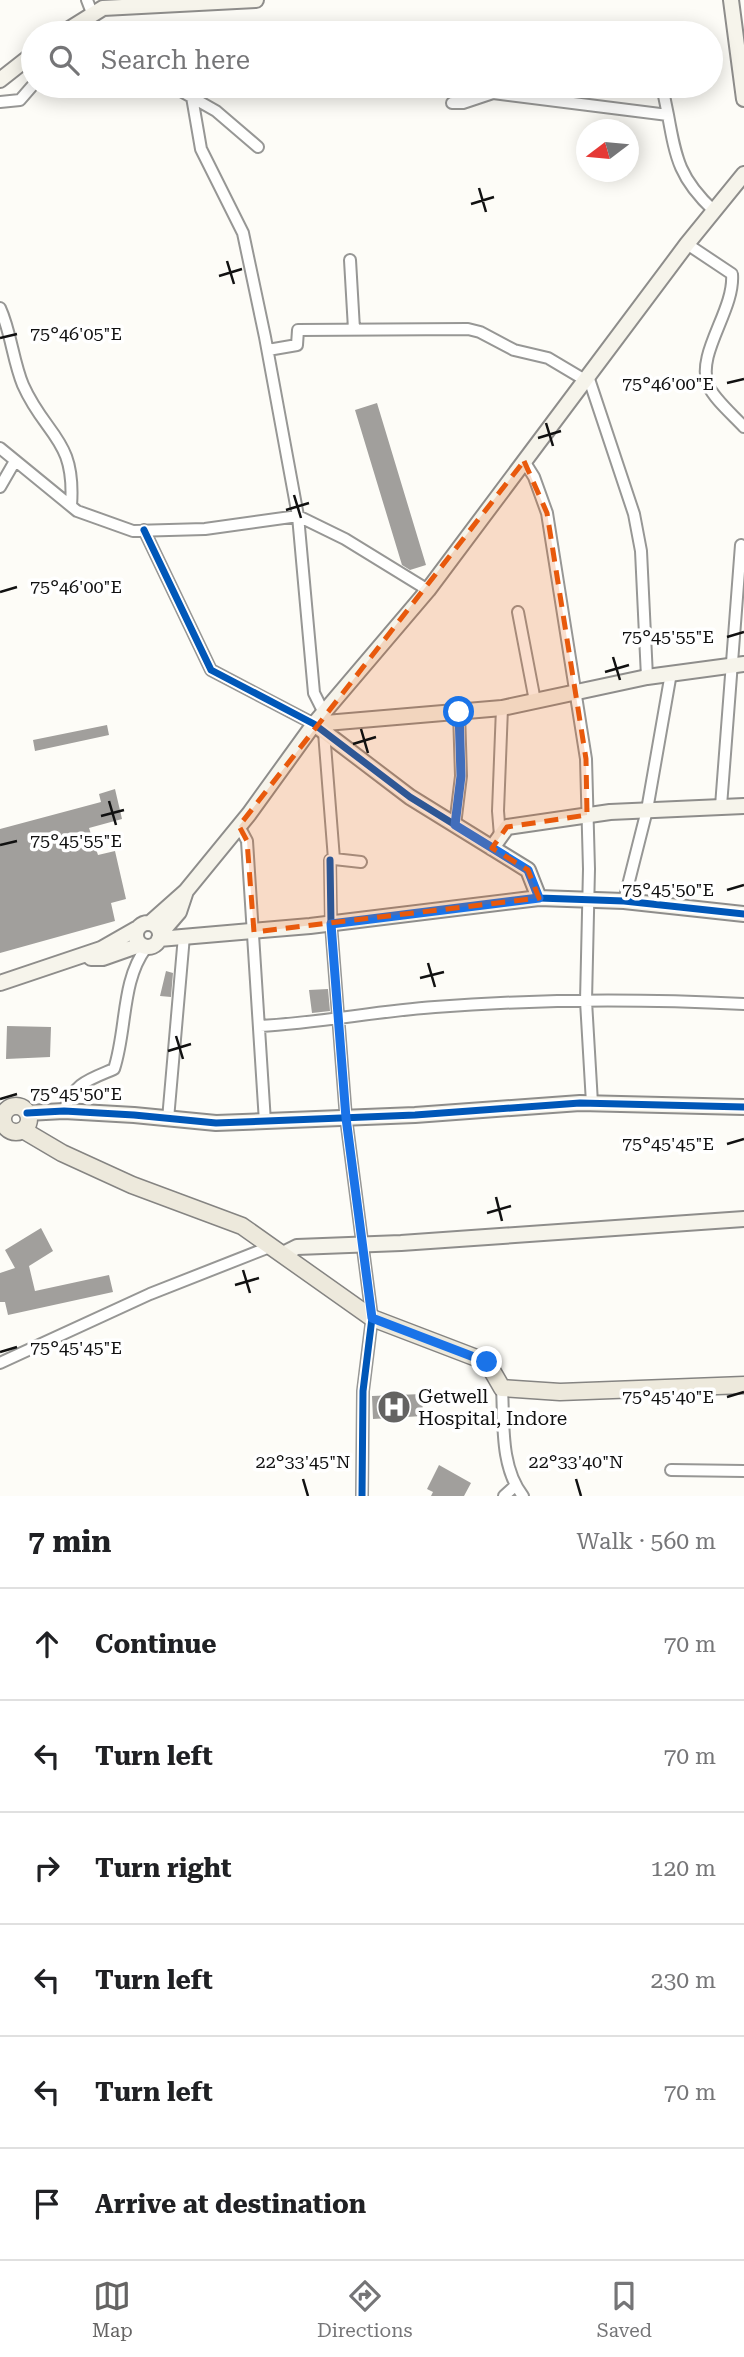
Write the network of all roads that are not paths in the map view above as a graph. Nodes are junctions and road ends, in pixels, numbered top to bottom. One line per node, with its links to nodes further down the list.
1 (256, 0): 3 (street)
2 (731, 0): 13 (street)
3 (90, 6): 4 (street)
4 (75, 21)
5 (21, 64): 6 (street)
6 (0, 80)
7 (22, 98): 14 (street)
8 (192, 98): 24 (street)
9 (194, 98): 17 (street)
10 (478, 98): 15 (street)
11 (533, 98): 16 (street)
12 (664, 98): 16 (street)
13 (744, 99)
14 (0, 102)
15 (452, 103)
16 (668, 115): 19 (street)
17 (258, 147)
18 (744, 174): 19 (street)
19 (714, 211): 20 (street)
20 (687, 244): 25 (street); 26 (street)
21 (350, 260): 23 (street)
22 (0, 308): 31 (street)
23 (354, 329): 24 (street); 25 (street)
24 (268, 350): 32 (street)
25 (587, 378): 29 (street); 39 (street)
26 (744, 427)
27 (0, 448): 28 (street)
28 (15, 461): 30 (street); 31 (street)
29 (524, 461): 35 (street); 40 (street)
30 (0, 487)
31 (71, 506): 33 (street)
32 (298, 516): 33 (street); 35 (street); 44 (street)
33 (144, 530): 44 (street)
34 (741, 545): 37 (street)
35 (428, 590): 44 (street)
36 (519, 612): 41 (street)
37 (737, 664): 38 (street); 45 (street)
38 (671, 673): 39 (street); 47 (street)
39 (647, 677): 40 (street)
40 (573, 693): 41 (street); 48 (street)
41 (535, 701): 42 (street)
42 (502, 708): 43 (street); 51 (street)
43 (459, 712): 44 (street); 49 (street)
44 (321, 723): 49 (street); 50 (street); 53 (street)
45 (721, 806): 46 (street); 47 (street)
46 (744, 806)
47 (647, 810): 48 (street); 57 (street)
48 (587, 816): 51 (street); 56 (street)
49 (455, 825): 51 (street)
50 (239, 826): 54 (street); 61 (street)
51 (496, 842): 55 (street)
52 (330, 860): 59 (street)
53 (360, 862)
54 (186, 891): 60 (street); 63 (street)
55 (539, 898): 56 (street); 59 (street)
56 (586, 901): 57 (street); 67 (street)
57 (624, 901): 58 (street)
58 (744, 914)
59 (331, 924): 61 (street); 69 (street)
60 (143, 926): 63 (street); 64 (street); 65 (street)
61 (254, 932): 62 (street); 70 (street)
62 (184, 936): 63 (street); 77 (street)
63 (160, 937): 64 (street)
64 (143, 946): 65 (street); 74 (street)
65 (71, 959): 66 (street)
66 (0, 982)
67 (586, 1001): 68 (street); 69 (street); 71 (street)
68 (744, 1004)
69 (339, 1019): 70 (street); 76 (street)
70 (260, 1026): 78 (street)
71 (592, 1103): 72 (street); 76 (street)
72 (744, 1107)
73 (3, 1108): 75 (main road); 79 (main road)
74 (64, 1111): 75 (street); 77 (street)
75 (27, 1113): 79 (main road)
76 (346, 1118): 78 (street); 81 (street)
77 (168, 1119): 78 (street)
78 (265, 1122)
79 (23, 1130): 82 (main road)
80 (744, 1219): 81 (street)
81 (362, 1245): 82 (street); 83 (street)
82 (278, 1250): 83 (main road); 84 (street)
83 (372, 1318): 86 (main road); 90 (street)
84 (0, 1363)
85 (744, 1385): 86 (main road)
86 (502, 1388): 89 (street)
87 (671, 1470): 88 (street)
88 (744, 1471)
89 (515, 1486): 91 (street); 92 (street)
90 (362, 1496)
91 (504, 1496)
92 (523, 1496)

